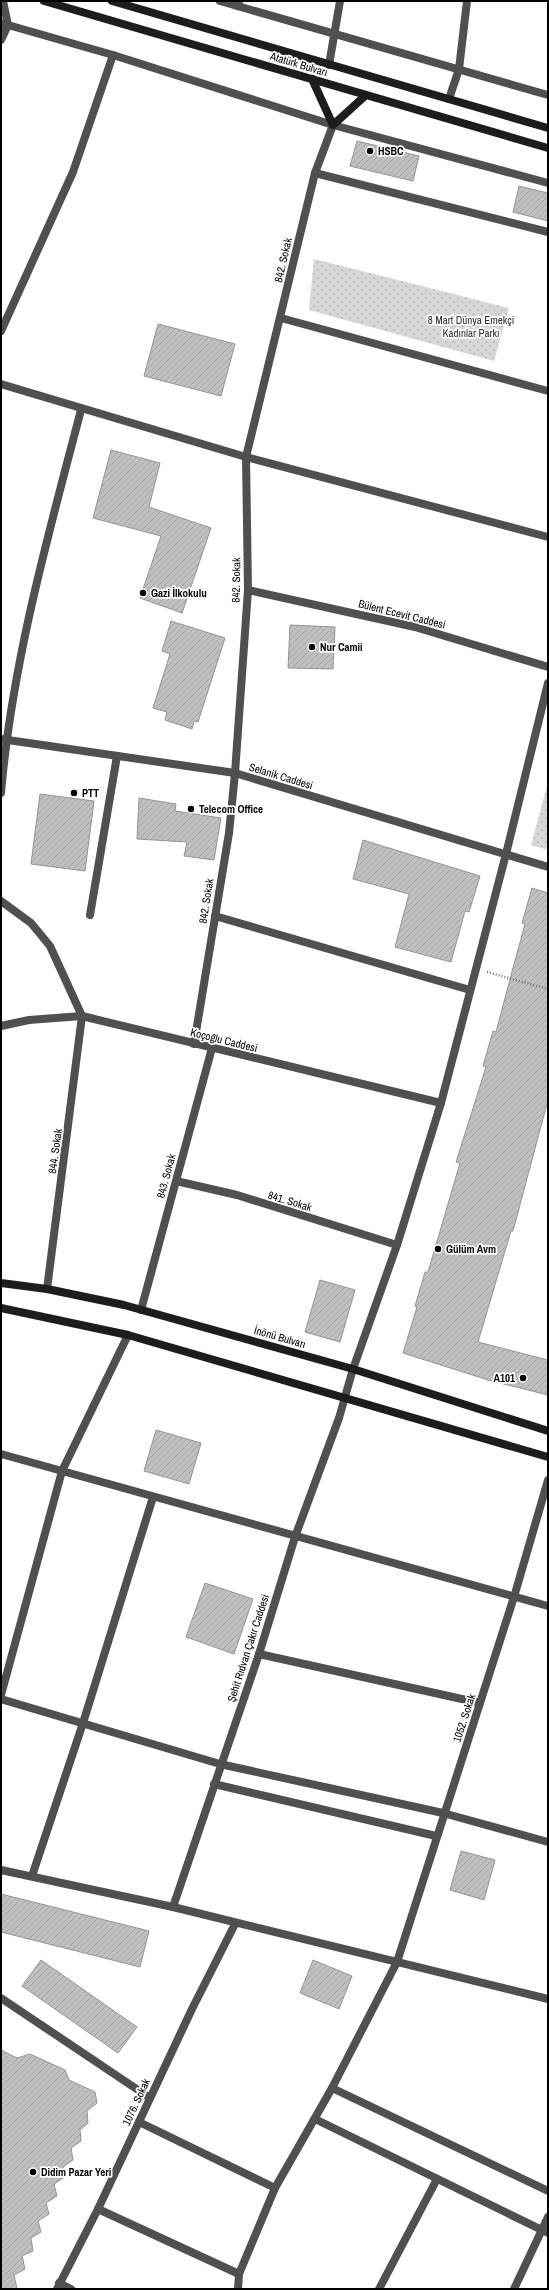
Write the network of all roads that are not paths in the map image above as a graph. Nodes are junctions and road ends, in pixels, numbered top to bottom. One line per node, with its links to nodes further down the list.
1 (3, 1): 8 (street)
2 (44, 1): 14 (main road, Atatürk Bulvarı)
3 (112, 1): 12 (main road, Atatürk Bulvarı)
4 (220, 1): 7 (street)
5 (340, 1): 9 (street)
6 (466, 1): 13 (street)
7 (238, 4): 9 (street)
8 (5, 24): 10 (street); 11 (street)
9 (334, 34): 12 (street); 13 (street)
10 (1, 40)
11 (113, 54): 18 (street); 25 (street)
12 (329, 65): 17 (main road, Atatürk Bulvarı)
13 (459, 69): 16 (street); 17 (street)
14 (312, 79): 15 (main road, Atatürk Bulvarı); 18 (main road)
15 (366, 95): 18 (main road); 20 (main road, Atatürk Bulvarı)
16 (548, 95)
17 (449, 98): 19 (main road, Atatürk Bulvarı)
18 (333, 125): 21 (street, 842. Sokak); 22 (street)
19 (548, 128)
20 (548, 148)
21 (315, 173): 23 (street); 24 (street, 842. Sokak)
22 (548, 183)
23 (548, 232)
24 (281, 318): 27 (street); 29 (street, 842. Sokak)
25 (1, 331)
26 (1, 384): 28 (street)
27 (548, 391)
28 (81, 410): 29 (street); 34 (street)
29 (246, 457): 30 (street); 31 (street, 842. Sokak)
30 (548, 537)
31 (248, 590): 32 (street, Bülent Ecevit Caddesi); 36 (street, 842. Sokak)
32 (548, 667)
33 (548, 683): 38 (street, Şehit Rıdvan Çakır Caddesi)
34 (3, 739): 35 (street, Selanik Caddesi); 37 (street)
35 (117, 756): 36 (street, Selanik Caddesi); 41 (street)
36 (235, 773): 38 (street, Selanik Caddesi); 42 (street, 842. Sokak)
37 (1, 793)
38 (506, 854): 39 (street, Selanik Caddesi); 43 (street, Şehit Rıdvan Çakır Caddesi)
39 (548, 867)
40 (1, 901): 44 (street)
41 (90, 916)
42 (215, 916): 43 (street); 46 (street, 842. Sokak)
43 (470, 990): 48 (street, Şehit Rıdvan Çakır Caddesi)
44 (82, 1016): 45 (street, Koçoğlu Caddesi); 46 (street, Koçoğlu Caddesi); 52 (street, 844. Sokak)
45 (1, 1026)
46 (194, 1044): 47 (street, Koçoğlu Caddesi)
47 (212, 1048): 48 (street, Koçoğlu Caddesi); 49 (street, 843. Sokak)
48 (442, 1103): 50 (street, Şehit Rıdvan Çakır Caddesi)
49 (176, 1181): 50 (street, 841. Sokak); 54 (street, 843. Sokak)
50 (397, 1245): 56 (street, Şehit Rıdvan Çakır Caddesi)
51 (1, 1283): 52 (main road, İnönü Bulvarı)
52 (47, 1289): 54 (main road, İnönü Bulvarı)
53 (1, 1308): 55 (main road)
54 (141, 1310): 56 (main road, İnönü Bulvarı)
55 (128, 1335): 57 (main road); 61 (street)
56 (353, 1369): 57 (street, Şehit Rıdvan Çakır Caddesi); 58 (main road, İnönü Bulvarı)
57 (344, 1396): 60 (main road); 64 (street, Şehit Rıdvan Çakır Caddesi)
58 (548, 1431)
59 (1, 1454): 61 (street)
60 (548, 1457)
61 (62, 1471): 63 (street); 68 (street)
62 (548, 1480): 65 (street, 1052. Sokak)
63 (153, 1497): 64 (street); 71 (street)
64 (295, 1537): 65 (street); 67 (street, Şehit Rıdvan Çakır Caddesi)
65 (514, 1597): 66 (street); 70 (street, 1052. Sokak)
66 (548, 1606)
67 (259, 1654): 70 (street); 72 (street, Şehit Rıdvan Çakır Caddesi)
68 (1, 1695)
69 (1, 1699): 71 (street)
70 (480, 1703): 74 (street, 1052. Sokak)
71 (83, 1723): 72 (street); 78 (street)
72 (220, 1764): 73 (street, Şehit Rıdvan Çakır Caddesi); 74 (street)
73 (214, 1784): 75 (street); 79 (street, Şehit Rıdvan Çakır Caddesi)
74 (443, 1813): 75 (street, 1052. Sokak); 76 (street)
75 (436, 1836): 81 (street, 1052. Sokak)
76 (548, 1842)
77 (1, 1870): 78 (street)
78 (32, 1876): 79 (street)
79 (173, 1907): 80 (street)
80 (235, 1924): 81 (street); 85 (street, 1076. Sokak)
81 (397, 1962): 83 (street); 84 (street, 1052. Sokak)
82 (1, 1998): 85 (street)
83 (548, 1999)
84 (332, 2088): 86 (street, 1052. Sokak); 90 (street)
85 (150, 2098): 87 (street, 1076. Sokak)
86 (315, 2119): 88 (street); 89 (street, 1052. Sokak)
87 (139, 2122): 89 (street); 91 (street, 1076. Sokak)
88 (437, 2179): 93 (street); 98 (street)
89 (275, 2188): 94 (street, 1052. Sokak)
90 (548, 2192)
91 (98, 2209): 94 (street); 95 (street, 1076. Sokak)
92 (548, 2217): 93 (street)
93 (545, 2232): 99 (street)
94 (239, 2274): 97 (street, 1052. Sokak)
95 (58, 2286): 96 (street)
96 (71, 2289)
97 (238, 2289)
98 (379, 2289)
99 (514, 2289)

